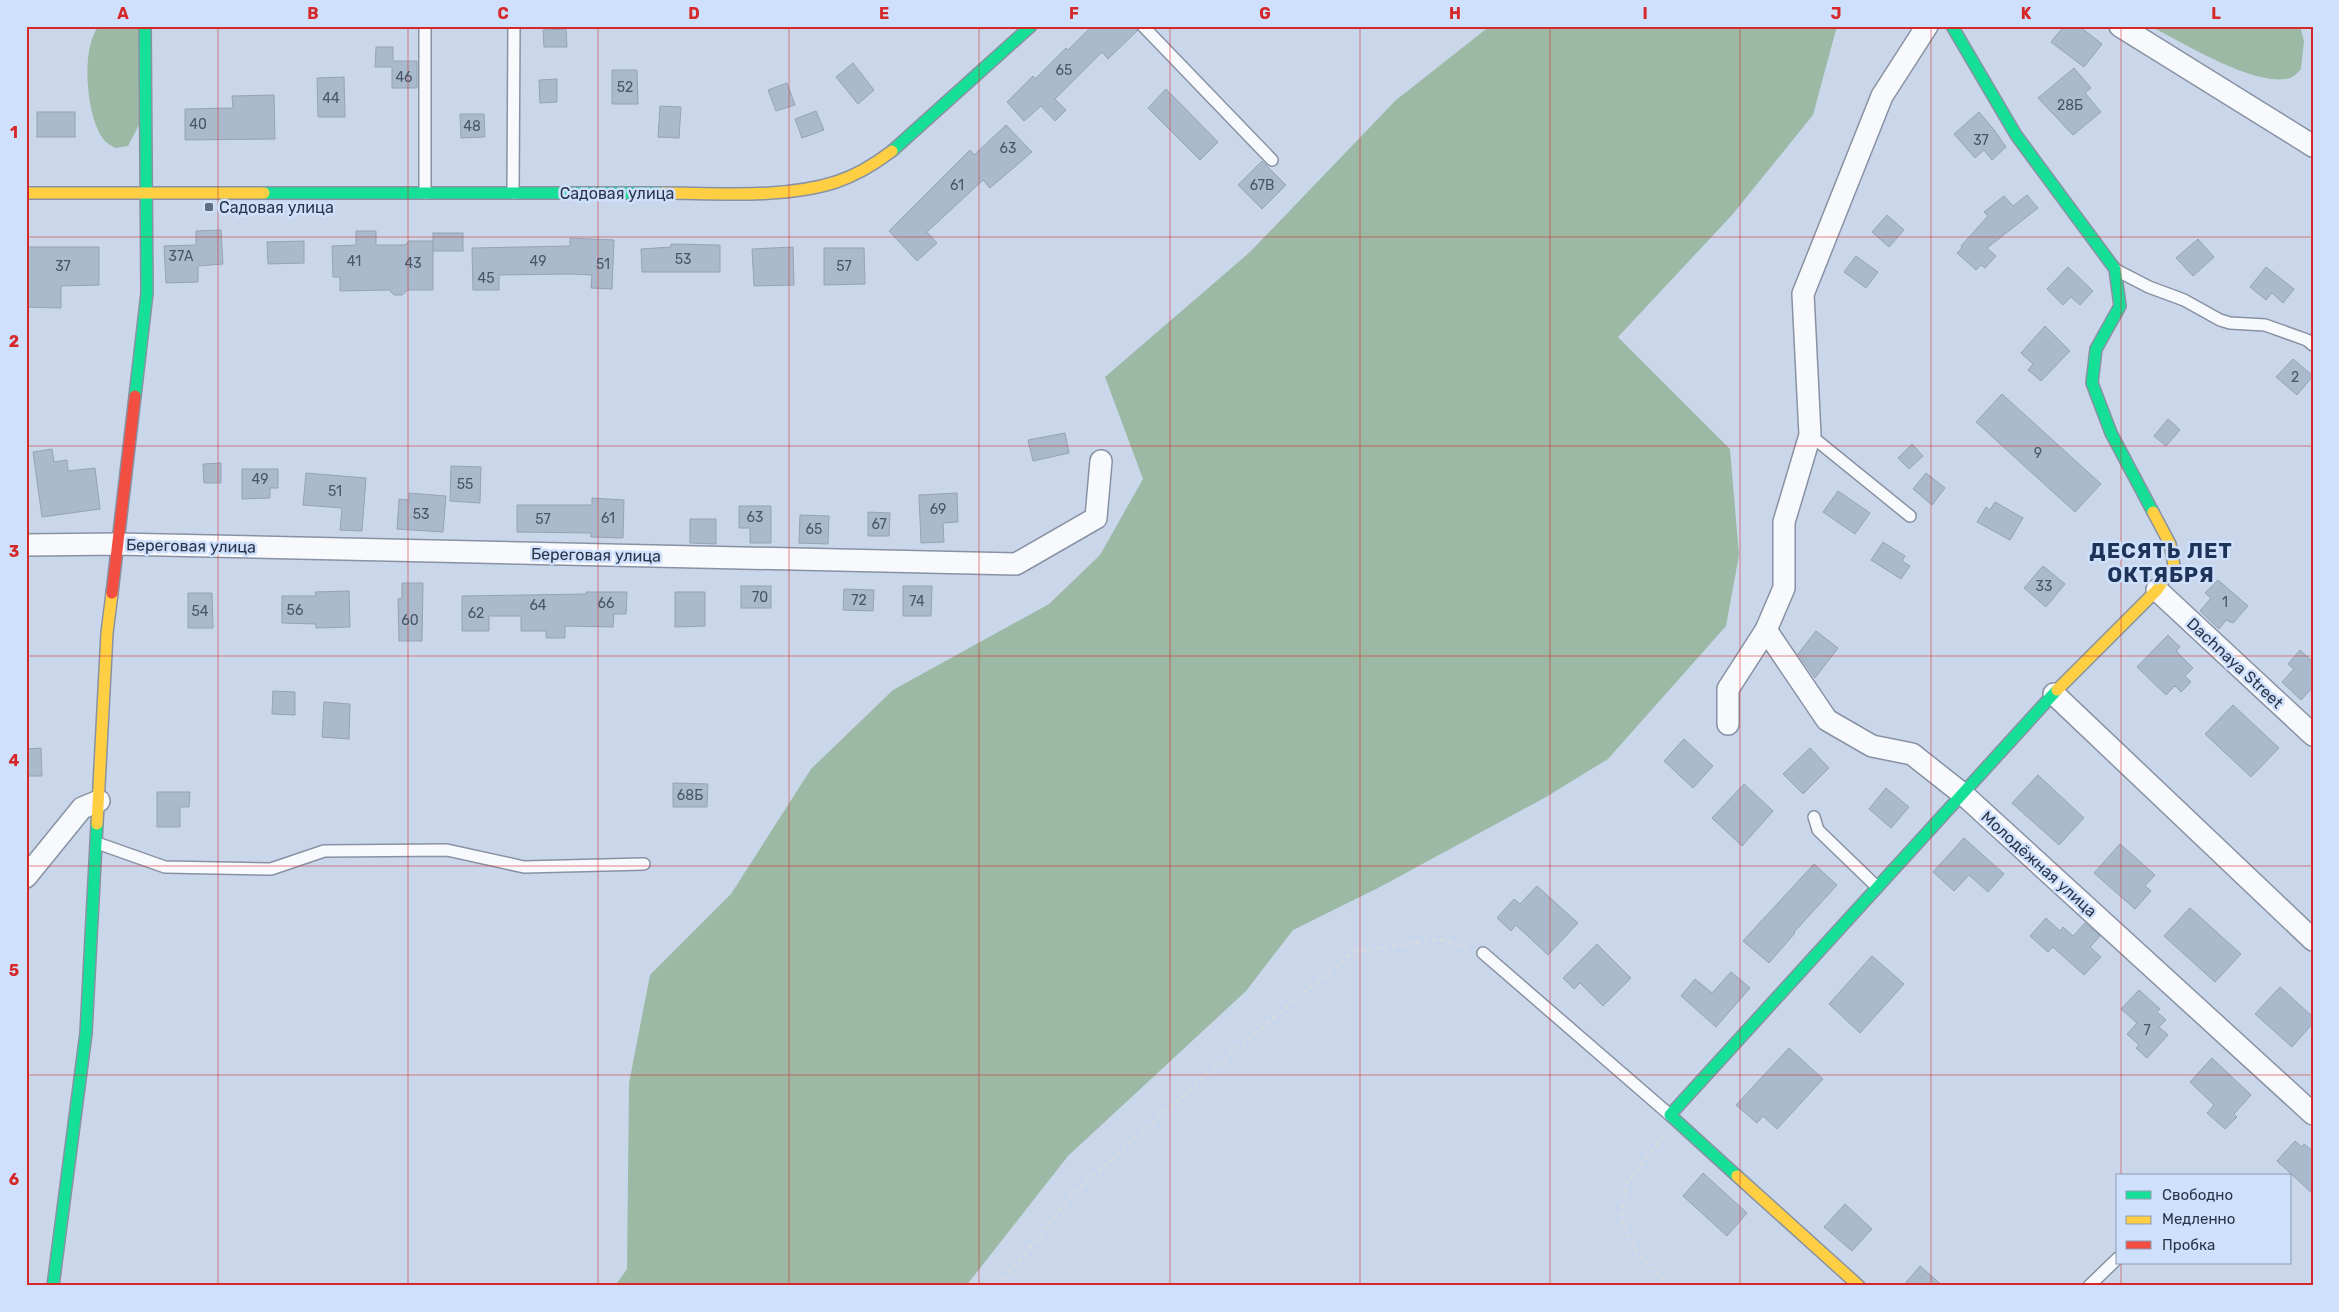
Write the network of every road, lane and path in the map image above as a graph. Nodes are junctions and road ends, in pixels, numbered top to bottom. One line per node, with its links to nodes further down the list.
1 (145, 26): 12 (street)
2 (425, 26): 13 (lane)
3 (514, 26): 14 (lane)
4 (1031, 26): 14 (street, Садовая улица)
5 (1143, 26): 10 (lane)
6 (1927, 26): 17 (street)
7 (1952, 26): 15 (street)
8 (2120, 26): 9 (street)
9 (2313, 146)
10 (1272, 160)
11 (26, 192): 12 (street, Садовая улица)
12 (147, 193): 13 (street, Садовая улица); 21 (street)
13 (425, 193): 14 (street, Садовая улица)
14 (513, 193)
15 (2115, 269): 16 (lane); 22 (street)
16 (2313, 345)
17 (1810, 435): 19 (lane); 23 (street)
18 (1102, 461): 21 (street, Береговая улица)
19 (1910, 516)
20 (26, 544): 21 (street, Береговая улица)
21 (118, 544): 28 (street)
22 (2157, 590): 24 (street); 26 (street, Dachnaya Street)
23 (1766, 630): 25 (street); 27 (street, Молодёжная улица)
24 (2054, 694): 27 (street); 34 (street)
25 (1728, 724)
26 (2313, 735)
27 (1964, 795): 33 (street); 36 (street, Молодёжная улица)
28 (98, 801): 30 (street); 32 (street)
29 (1814, 817): 33 (lane)
30 (96, 842): 31 (lane); 39 (street)
31 (644, 864)
32 (26, 877)
33 (1879, 888): 37 (street)
34 (2313, 940)
35 (1483, 953): 37 (lane); 40 (path)
36 (2313, 1114)
37 (1673, 1118): 41 (path); 42 (street)
38 (2116, 1260): 43 (lane)
39 (53, 1286)
40 (999, 1286)
41 (1671, 1286)
42 (1859, 1286)
43 (2089, 1286)

